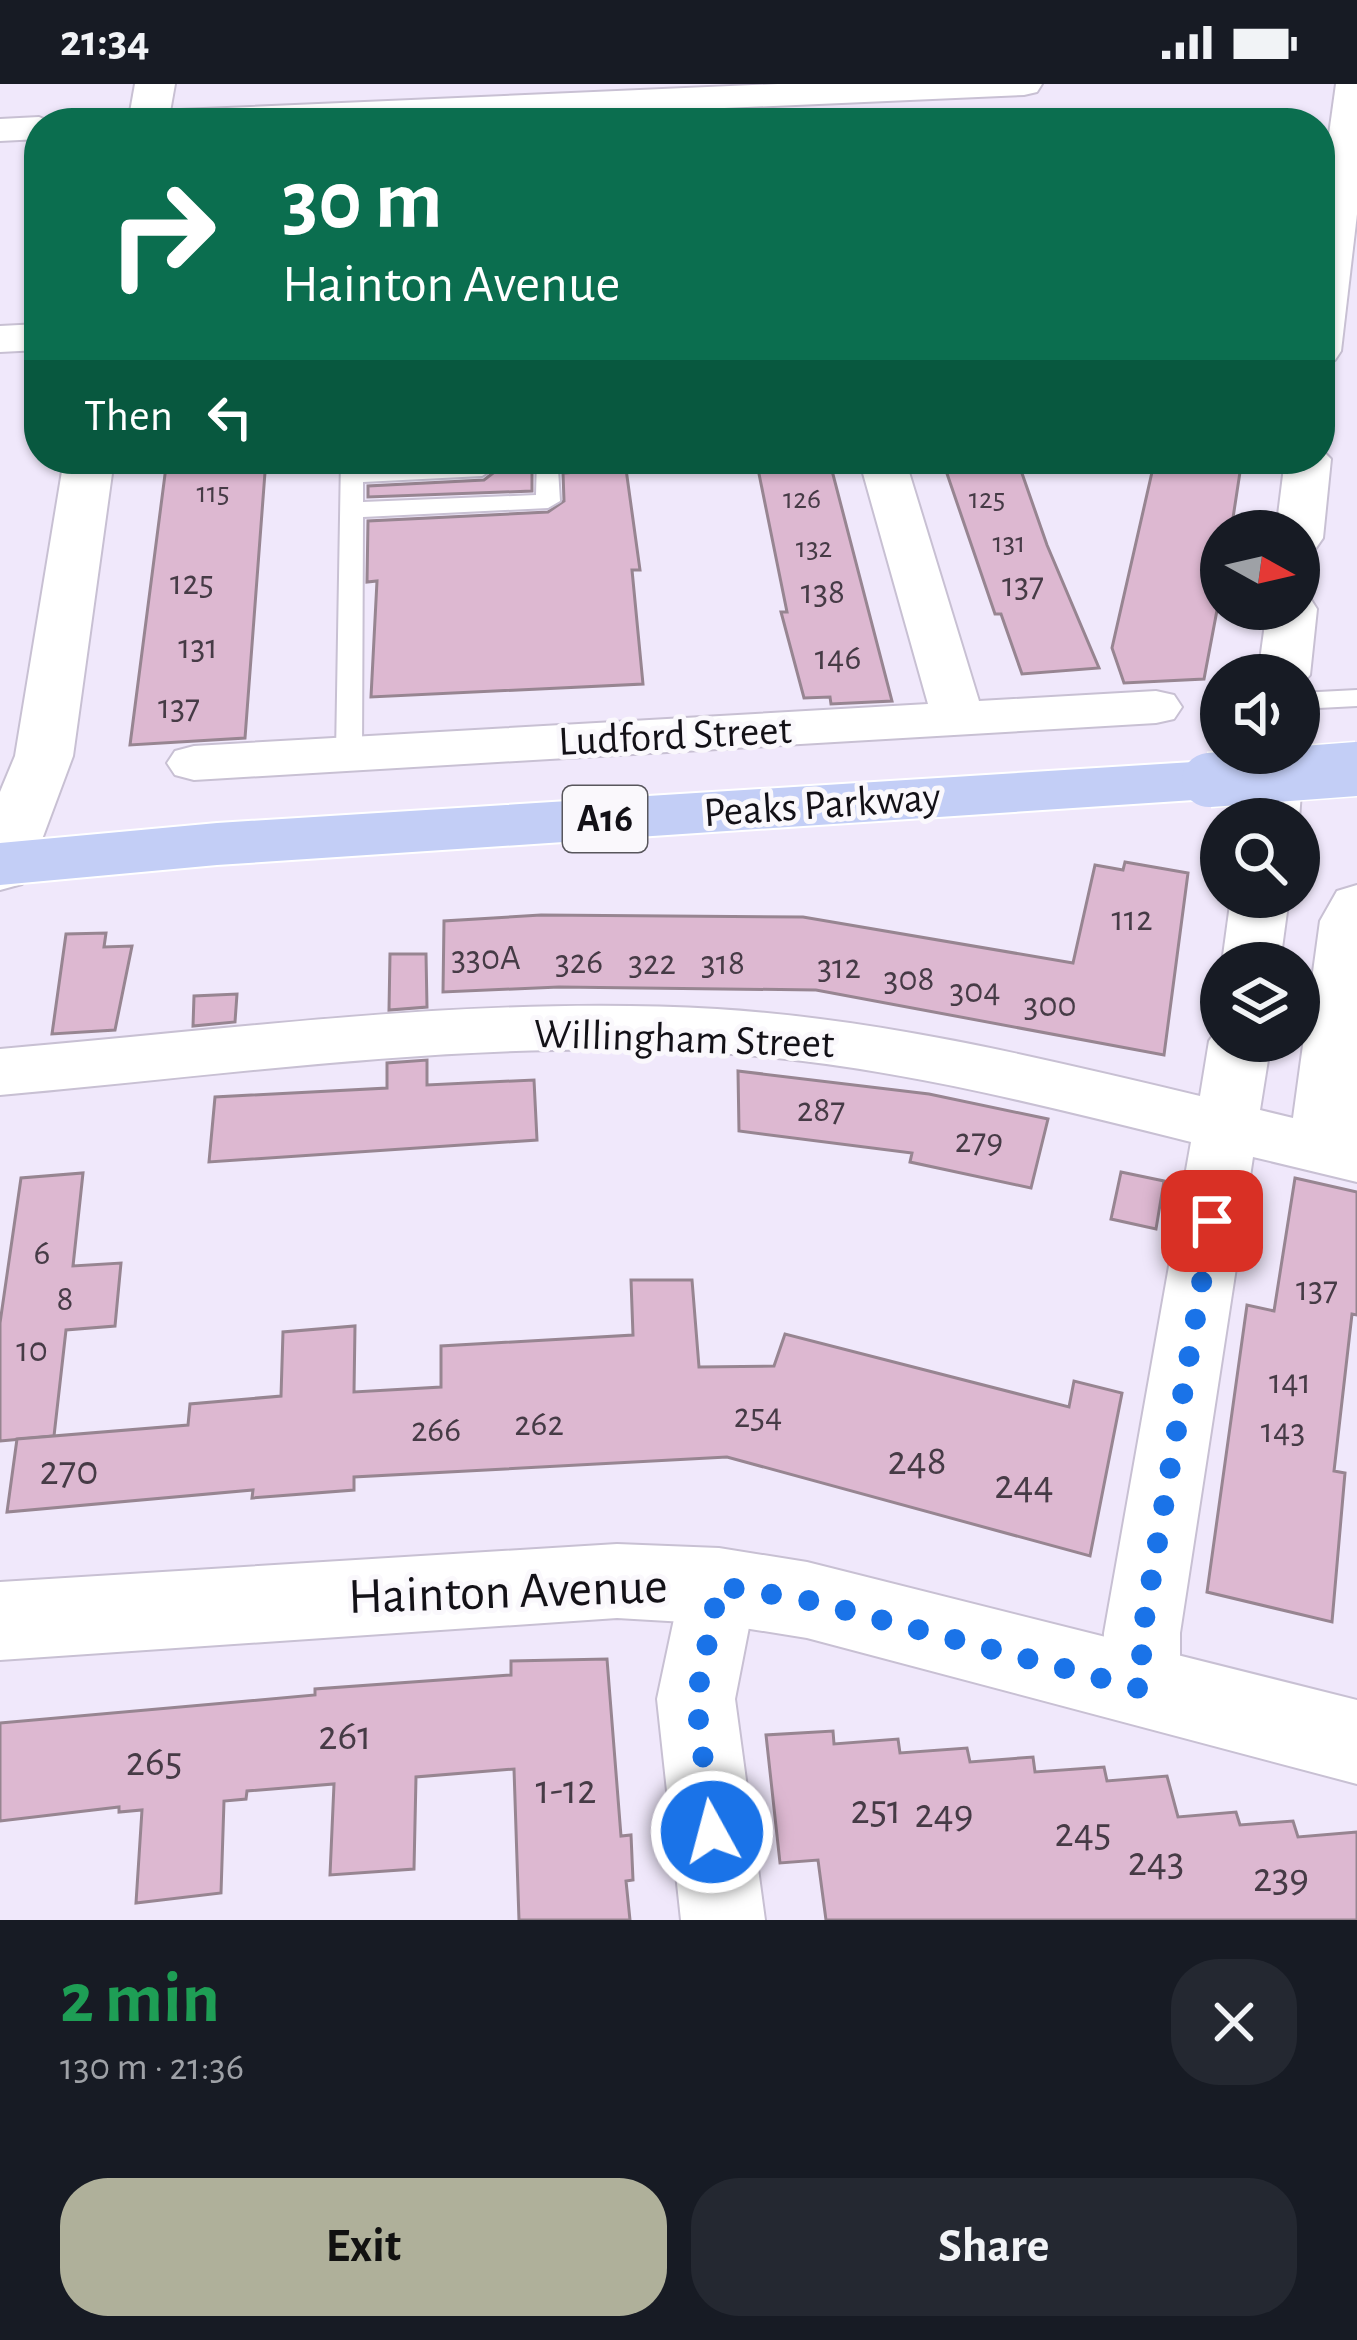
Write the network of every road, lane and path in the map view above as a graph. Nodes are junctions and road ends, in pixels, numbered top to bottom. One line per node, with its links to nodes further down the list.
1 (1024, 84): 3 (street)
2 (1354, 84): 5 (street)
3 (778, 101): 4 (street)
4 (578, 108)
5 (1335, 202)
6 (87, 474): 20 (main road)
7 (352, 474): 11 (lane)
8 (547, 474): 11 (lane)
9 (886, 474): 16 (street)
10 (1306, 474): 12 (street)
11 (352, 510): 17 (lane)
12 (1302, 510)
13 (1357, 698): 14 (lane)
14 (1320, 699)
15 (1156, 707): 16 (street, Ludford Street)
16 (958, 719): 17 (street, Ludford Street)
17 (349, 754): 18 (street, Ludford Street)
18 (194, 763)
19 (1357, 769): 20 (highway, Peaks Parkway / A16, bridge)
20 (0, 866)
21 (1357, 905): 25 (street)
22 (1237, 1062): 24 (street)
23 (0, 1072): 24 (street, Willingham Street)
24 (1228, 1129): 25 (street, Willingham Street); 28 (street)
25 (1339, 1153)
26 (719, 1586): 27 (main road, Hainton Avenue); 28 (main road, Hainton Avenue); 30 (street)
27 (0, 1622)
28 (1141, 1689): 29 (main road, Hainton Avenue)
29 (1357, 1742)
30 (723, 1920)

